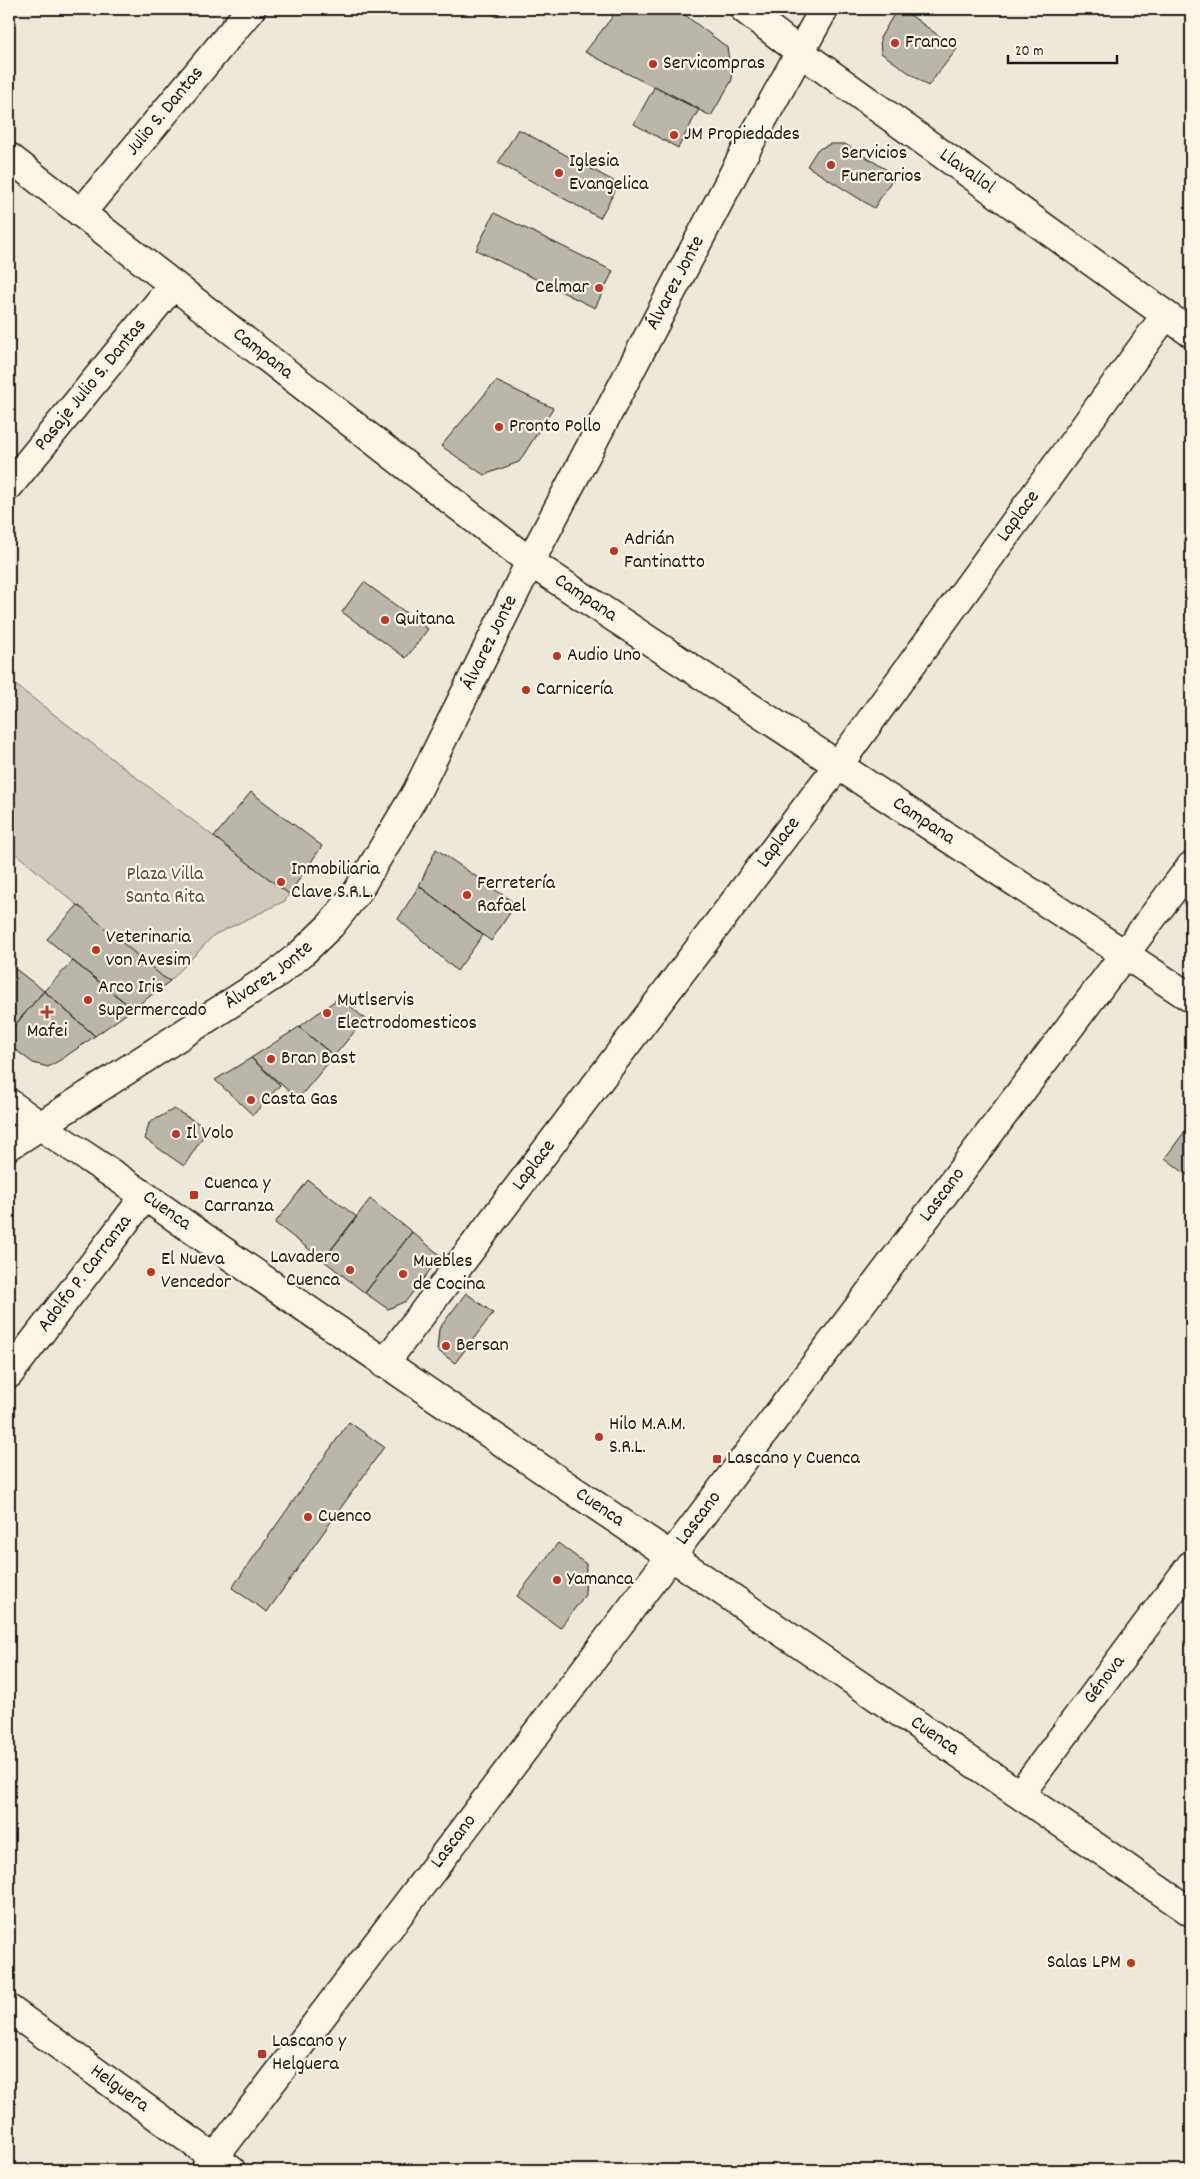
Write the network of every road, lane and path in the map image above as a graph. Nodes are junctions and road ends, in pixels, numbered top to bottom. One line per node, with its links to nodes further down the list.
1 (251, 9): 6 (street, Julio S. Dantas)
2 (744, 9): 4 (street, Llavallol)
3 (824, 9): 4 (street, Álvarez Jonte)
4 (800, 52): 8 (street, Llavallol); 11 (street, Álvarez Jonte)
5 (9, 156): 6 (street, Campana)
6 (81, 213): 7 (street, Campana)
7 (173, 285): 10 (street, Pasaje Julio S. Dantas); 11 (street, Campana)
8 (1165, 316): 9 (street, Llavallol); 12 (street, Laplace)
9 (1191, 333)
10 (9, 486)
11 (530, 562): 12 (street, Campana); 17 (street, Álvarez Jonte)
12 (838, 764): 14 (street, Campana); 20 (street, Laplace)
13 (1191, 866): 14 (street, Lascano)
14 (1126, 955): 15 (street, Campana); 22 (street, Lascano)
15 (1191, 998)
16 (9, 1103): 17 (street, Cuenca)
17 (41, 1127): 18 (street, Álvarez Jonte); 19 (street, Cuenca)
18 (9, 1146)
19 (145, 1196): 20 (street, Cuenca); 21 (street, Adolfo P. Carranza)
20 (384, 1364): 22 (street, Cuenca)
21 (9, 1374)
22 (671, 1556): 24 (street, Cuenca); 27 (street, Lascano)
23 (1191, 1565): 24 (street, Génova)
24 (1020, 1794): 25 (street, Cuenca)
25 (1191, 1912)
26 (9, 2009): 27 (street, Helguera)
27 (216, 2166)

